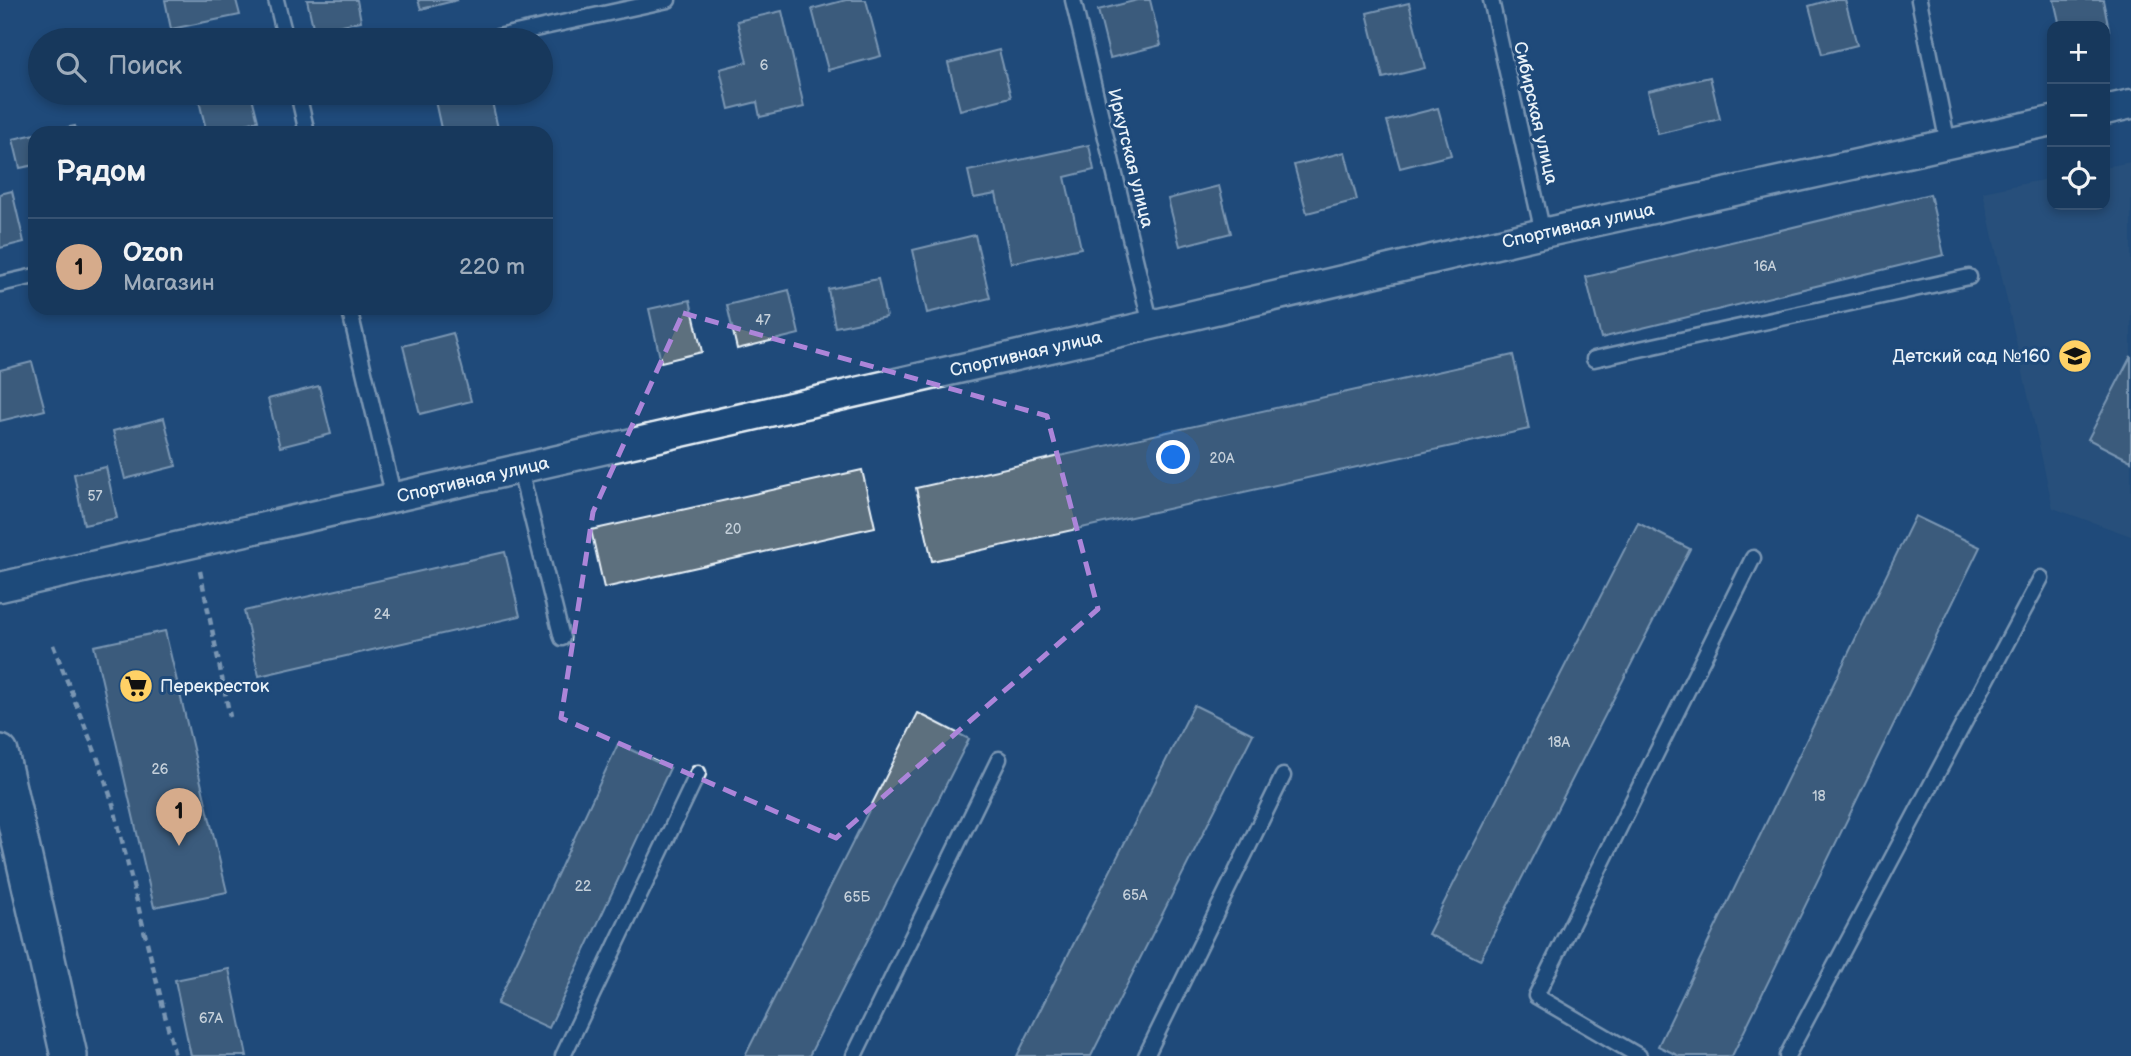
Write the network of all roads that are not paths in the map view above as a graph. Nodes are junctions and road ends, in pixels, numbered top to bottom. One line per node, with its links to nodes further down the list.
1 (276, 0): 6 (lane)
2 (668, 0): 7 (lane)
3 (1073, 0): 19 (lane, Иркутская улица)
4 (1491, 0): 14 (lane, Сибирская улица)
5 (1919, 0): 13 (lane)
6 (283, 28)
7 (539, 28)
8 (2131, 104): 10 (street)
9 (301, 105): 12 (lane)
10 (2110, 109)
11 (2047, 122): 13 (street, Спортивная улица)
12 (305, 126)
13 (1948, 144): 14 (street, Спортивная улица)
14 (1543, 233): 19 (street, Спортивная улица)
15 (1969, 277): 20 (lane)
16 (28, 278): 17 (lane)
17 (0, 284)
18 (351, 315): 22 (lane)
19 (1152, 325): 21 (street, Спортивная улица)
20 (1594, 359)
21 (520, 470): 22 (street, Спортивная улица); 26 (lane)
22 (394, 498): 25 (street, Спортивная улица)
23 (1754, 558): 35 (lane)
24 (2041, 578): 36 (lane)
25 (0, 587)
26 (562, 638)
27 (0, 753): 31 (street)
28 (999, 759): 33 (lane)
29 (698, 773): 32 (lane)
30 (1283, 776): 34 (lane)
31 (69, 1056)
32 (563, 1056)
33 (854, 1056)
34 (1146, 1056)
35 (1639, 1056)
36 (1787, 1056)

